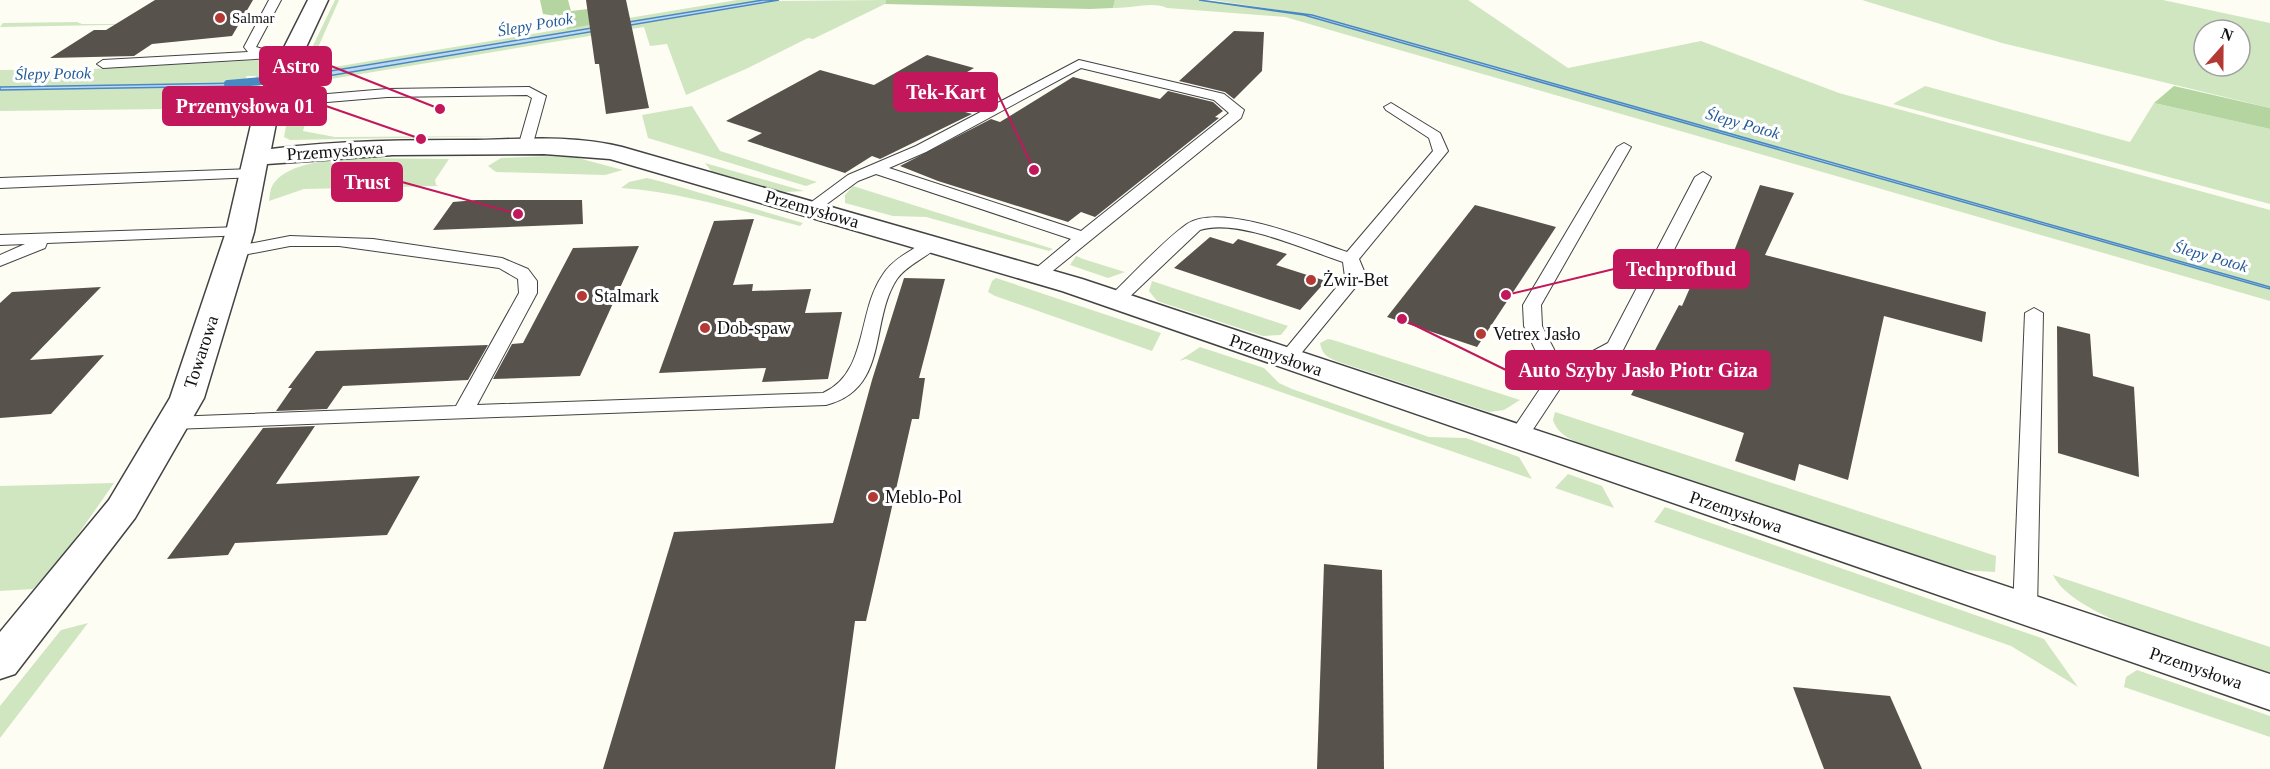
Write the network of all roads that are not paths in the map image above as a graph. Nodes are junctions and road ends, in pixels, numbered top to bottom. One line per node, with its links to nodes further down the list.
1 (275, 0): 3 (lane)
2 (318, 0): 3 (street, Towarowa)
3 (280, 58): 4 (lane); 5 (street, Towarowa)
4 (103, 64)
5 (270, 98): 7 (lane); 9 (street, Towarowa)
6 (1391, 107): 19 (lane)
7 (525, 147): 9 (street, Przemysłowa); 13 (street, Przemysłowa)
8 (1624, 147): 25 (lane)
9 (255, 166): 12 (lane); 17 (street, Towarowa)
10 (874, 168): 13 (lane); 14 (lane); 14 (lane)
11 (1704, 177): 25 (lane)
12 (0, 183)
13 (810, 209): 18 (street, Przemysłowa)
14 (1084, 238): 21 (lane)
15 (50, 239): 16 (lane); 17 (lane); 20 (lane)
16 (0, 240)
17 (236, 242): 26 (lane); 27 (street, Towarowa)
18 (932, 243): 21 (street, Przemysłowa); 26 (lane)
19 (1350, 259): 22 (lane); 24 (lane)
20 (0, 261)
21 (1038, 274): 22 (street, Przemysłowa)
22 (1116, 300): 24 (street, Przemysłowa)
23 (2034, 313): 29 (lane)
24 (1287, 358): 28 (street, Przemysłowa)
25 (1558, 377): 28 (lane)
26 (463, 412): 27 (lane)
27 (172, 423): 30 (street, Towarowa)
28 (1517, 438): 29 (street, Przemysłowa)
29 (2025, 610): 31 (street, Przemysłowa)
30 (0, 662)
31 (2270, 692)

